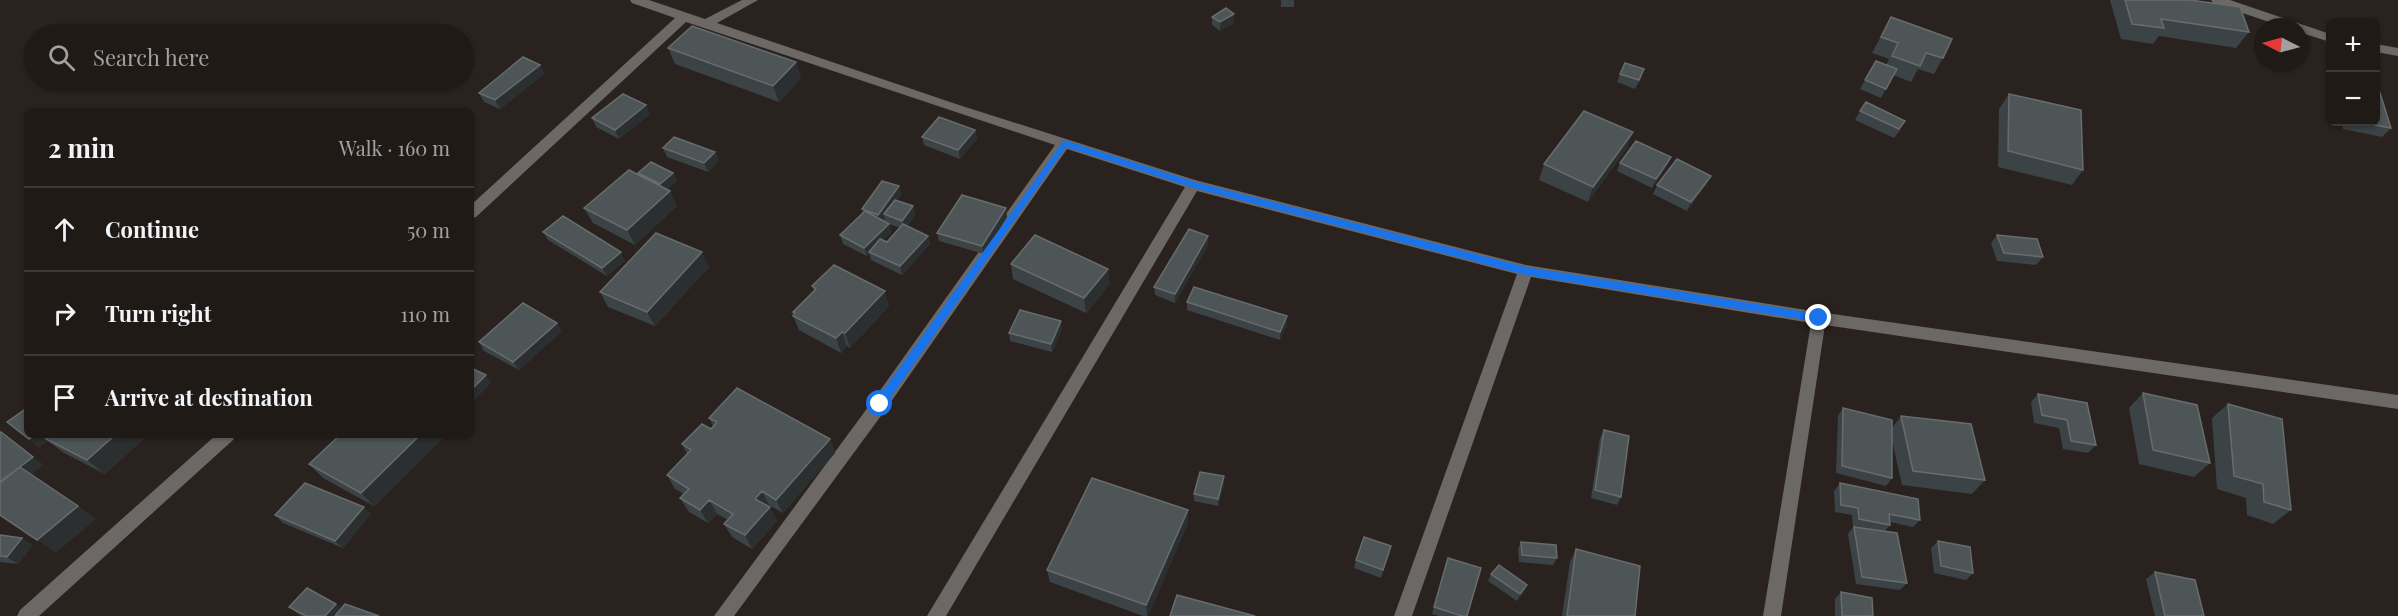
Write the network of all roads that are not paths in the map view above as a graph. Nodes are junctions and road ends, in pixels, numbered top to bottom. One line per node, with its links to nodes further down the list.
1 (636, 0): 4 (street)
2 (752, 0): 6 (street)
3 (2217, 0): 5 (street)
4 (686, 15): 6 (street); 13 (street)
5 (2271, 18)
6 (708, 23): 11 (street)
7 (2308, 30): 8 (street)
8 (2326, 36)
9 (2380, 49): 10 (street)
10 (2398, 52)
11 (1064, 143): 12 (street); 19 (street)
12 (1194, 185): 14 (street); 20 (street)
13 (474, 210)
14 (1526, 271): 15 (street); 21 (street)
15 (1819, 318): 16 (street); 22 (street)
16 (2398, 402)
17 (224, 438): 18 (street)
18 (26, 616)
19 (723, 616)
20 (936, 616)
21 (1403, 616)
22 (1772, 616)

